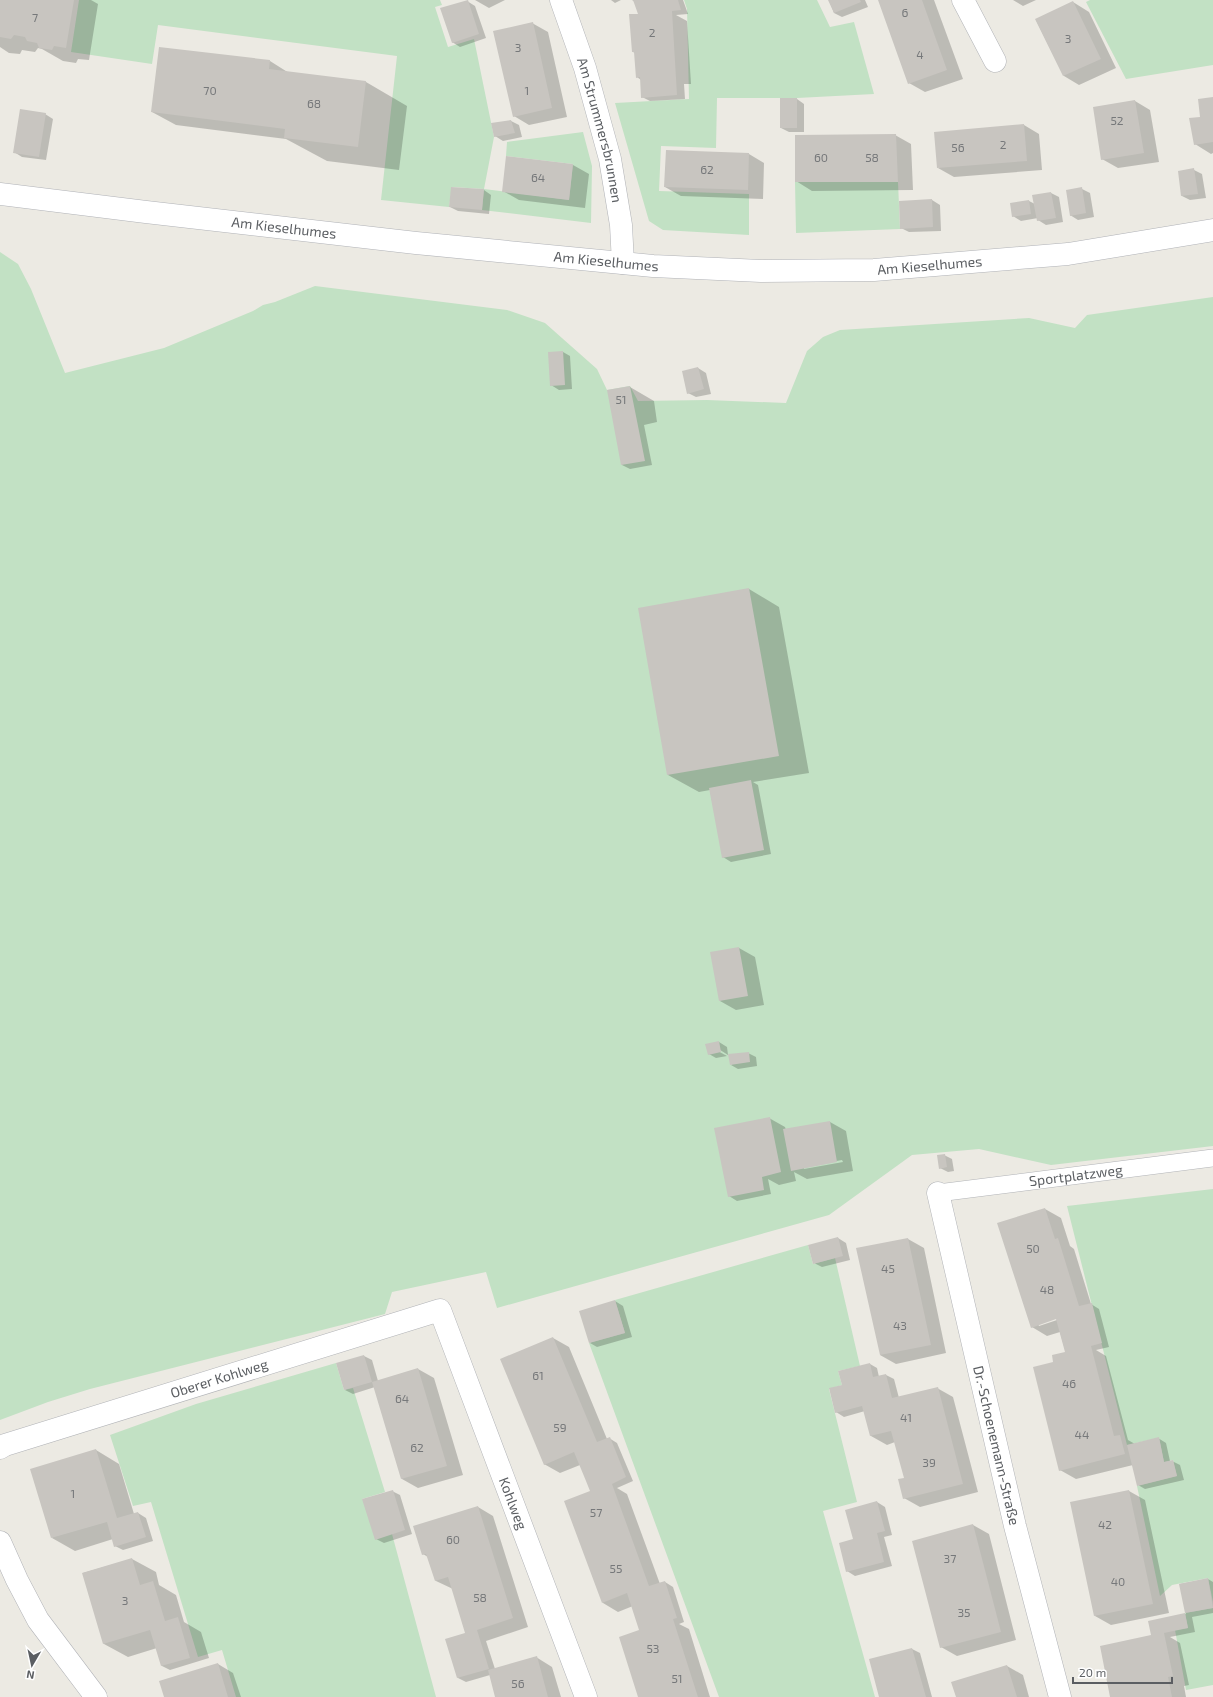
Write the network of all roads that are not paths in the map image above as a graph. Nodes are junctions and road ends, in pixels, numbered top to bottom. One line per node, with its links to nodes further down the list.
1 (561, 0): 6 (street, Am Strummersbrunnen)
2 (963, 0): 3 (street)
3 (995, 61)
4 (0, 194): 6 (street, Am Kieselhumes)
5 (1213, 230): 6 (street, Am Kieselhumes)
6 (623, 263)
7 (1213, 1158): 8 (lane, Sportplatzweg)
8 (938, 1193): 14 (street, Dr.-Schoenemann-Straße)
9 (440, 1310): 10 (street, Oberer Kohlweg); 13 (street, Kohlweg)
10 (0, 1448)
11 (0, 1542): 12 (street)
12 (96, 1697)
13 (586, 1697)
14 (1060, 1697)

